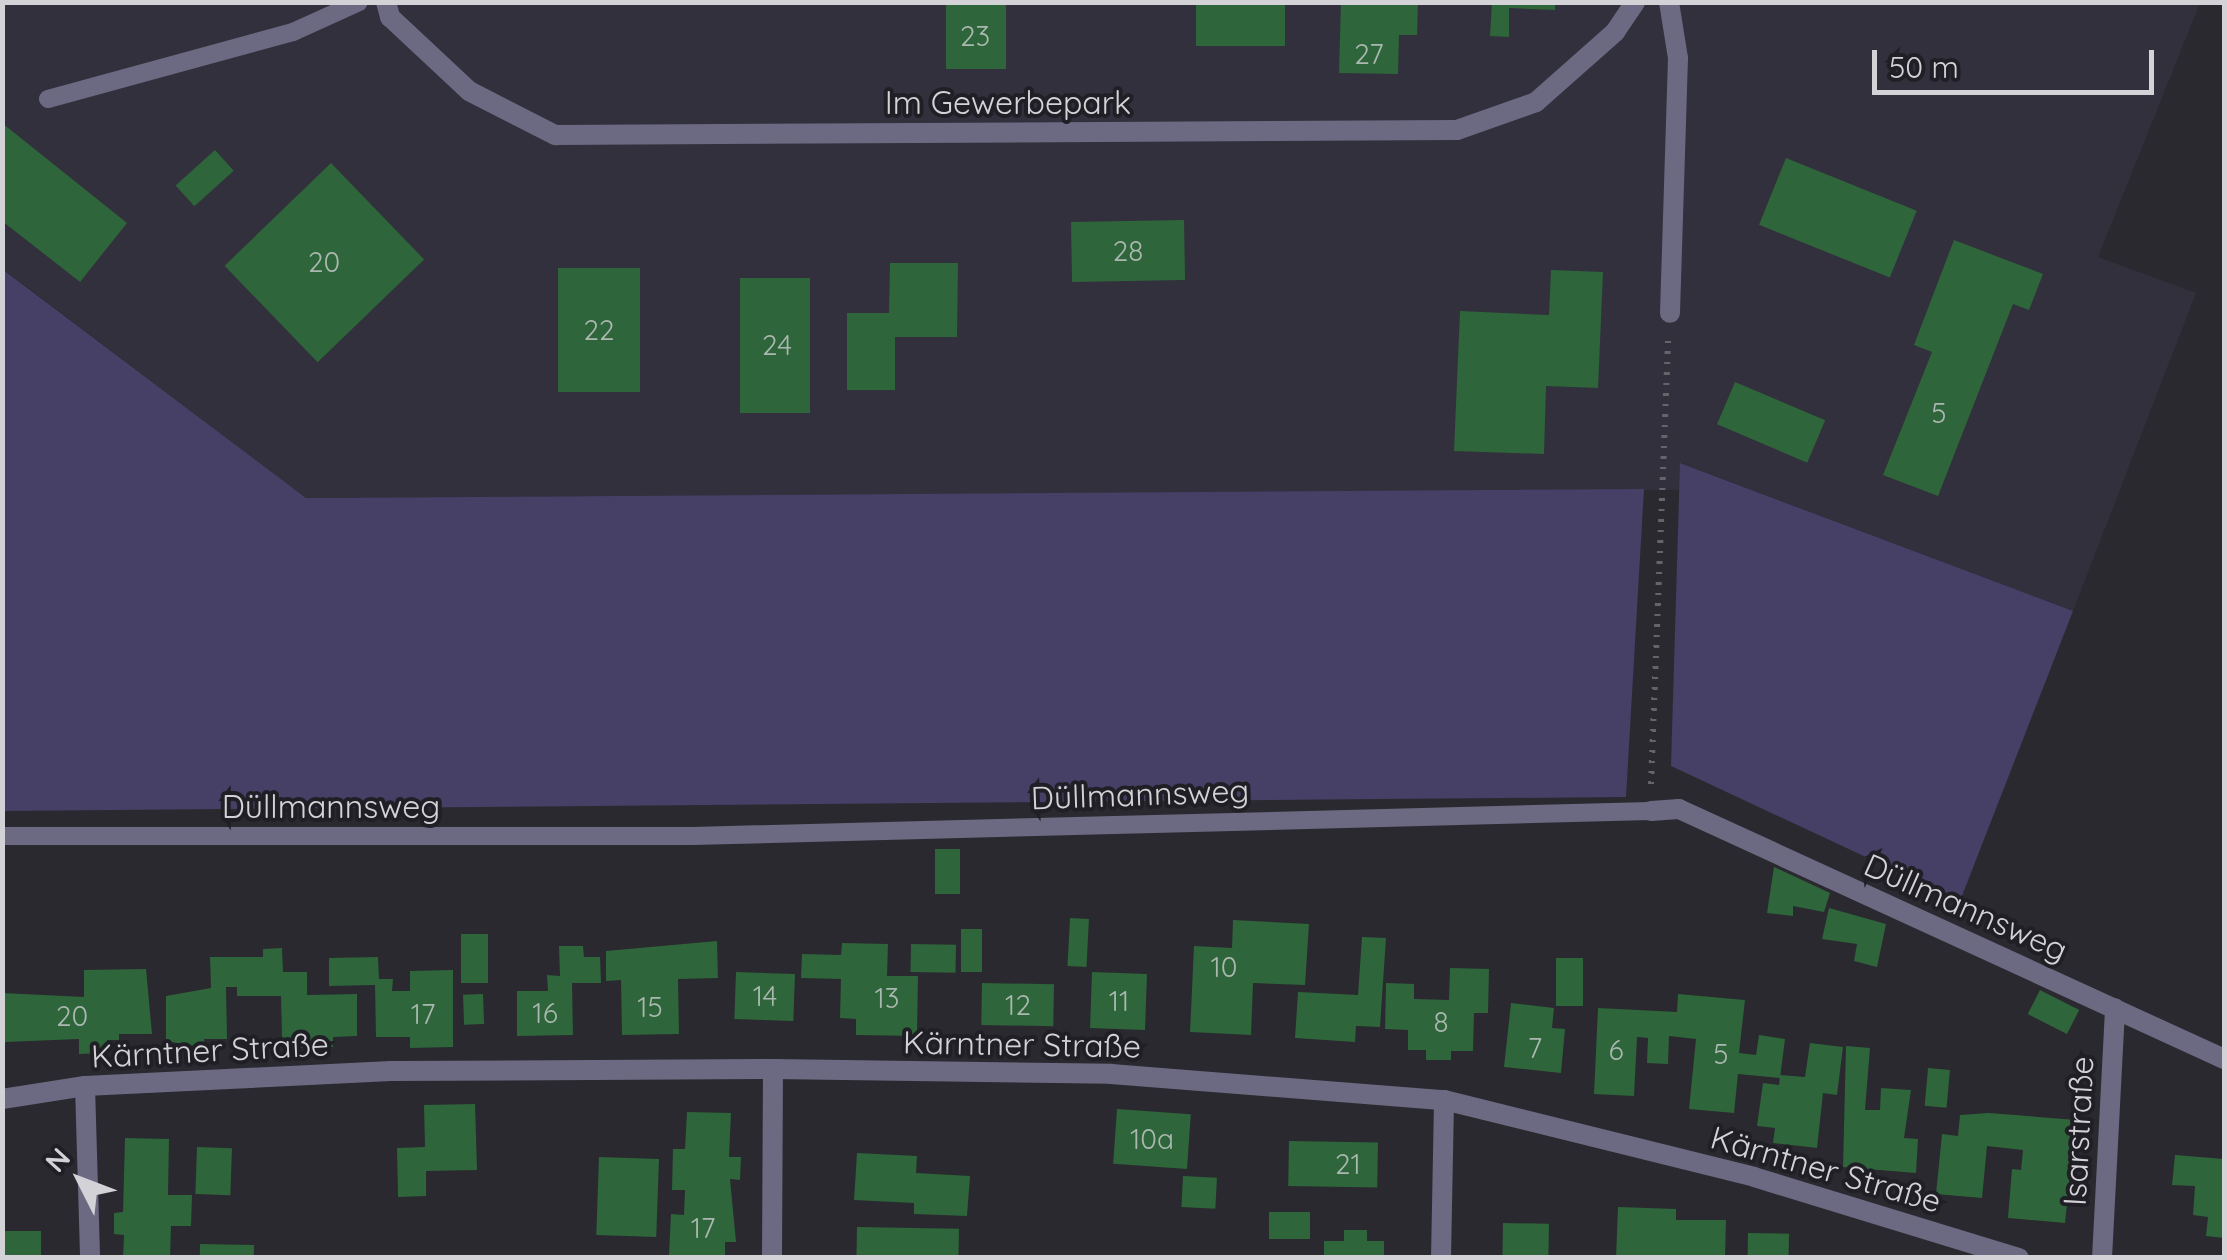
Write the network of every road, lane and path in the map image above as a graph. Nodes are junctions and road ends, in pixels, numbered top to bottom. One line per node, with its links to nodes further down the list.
1 (359, 2): 5 (lane)
2 (386, 2): 3 (street, Im Gewerbepark)
3 (1634, 2)
4 (1669, 2): 6 (street)
5 (48, 99)
6 (1670, 313): 7 (path)
7 (1651, 810): 8 (lane, Düllmannsweg); 9 (street, Düllmannsweg)
8 (2, 836)
9 (2115, 1008): 10 (street, Düllmannsweg); 19 (street, Isarstraße)
10 (2224, 1059)
11 (774, 1070): 12 (street, Kärntner Straße); 14 (street, Kärntner Straße); 16 (street)
12 (86, 1086): 13 (street, Kärntner Straße); 15 (street)
13 (2, 1099)
14 (1444, 1100): 17 (street); 18 (street, Kärntner Straße)
15 (90, 1258)
16 (772, 1258)
17 (1441, 1258)
18 (2019, 1258)
19 (2102, 1258)

